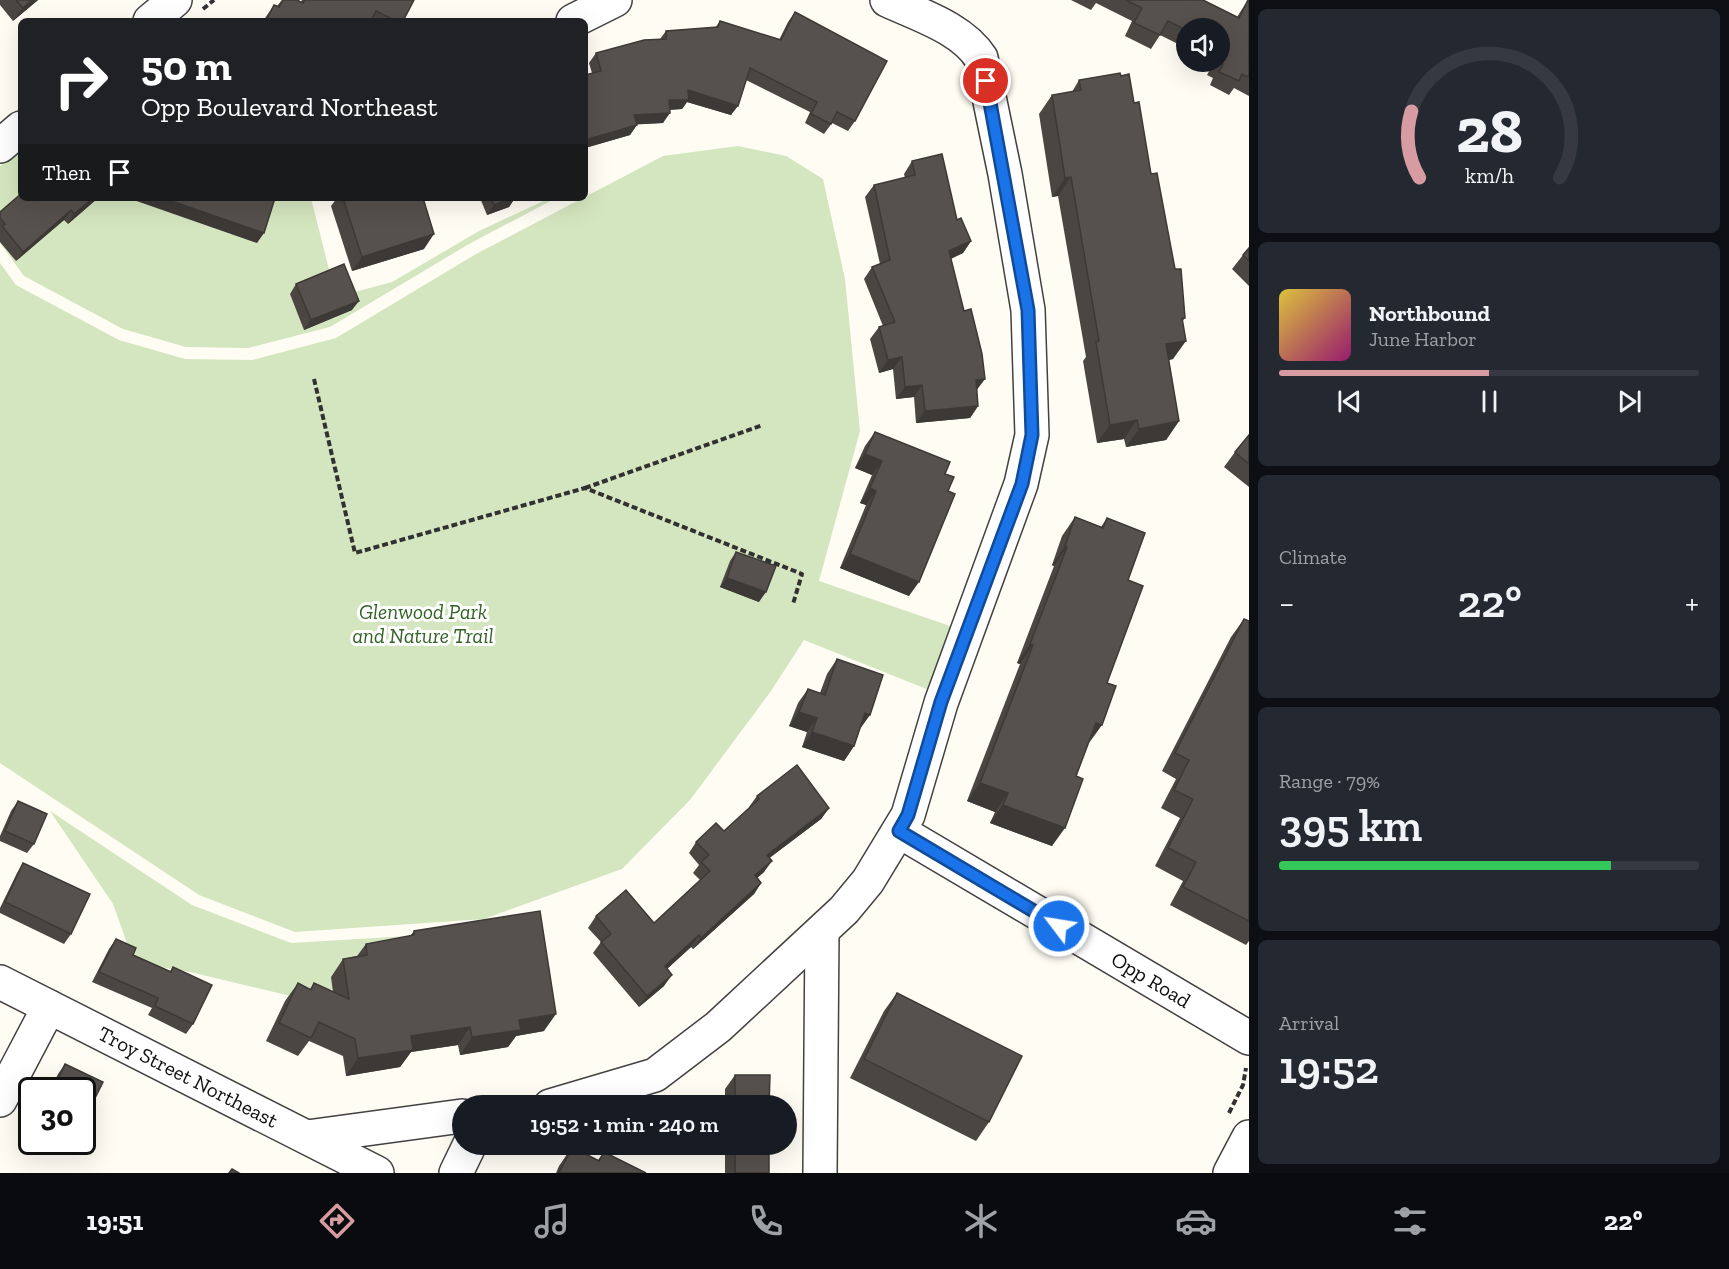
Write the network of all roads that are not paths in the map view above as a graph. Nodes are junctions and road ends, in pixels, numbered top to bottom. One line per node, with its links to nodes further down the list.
1 (175, 0): 4 (street)
2 (615, 0): 5 (street)
3 (887, 0): 8 (street)
4 (154, 18)
5 (579, 18)
6 (18, 131): 7 (street)
7 (0, 146)
8 (899, 831): 9 (street); 12 (street, Opp Road)
9 (822, 932): 13 (street); 21 (street)
10 (0, 982): 11 (street, Troy Street Northeast)
11 (49, 1007): 14 (street); 16 (street, Troy Street Northeast)
12 (1249, 1038)
13 (587, 1095)
14 (0, 1100)
15 (452, 1117): 16 (street)
16 (307, 1137): 19 (street, Troy Street Northeast)
17 (1249, 1137): 22 (street)
18 (465, 1155): 20 (street)
19 (377, 1173)
20 (456, 1173)
21 (820, 1173)
22 (1230, 1173)

